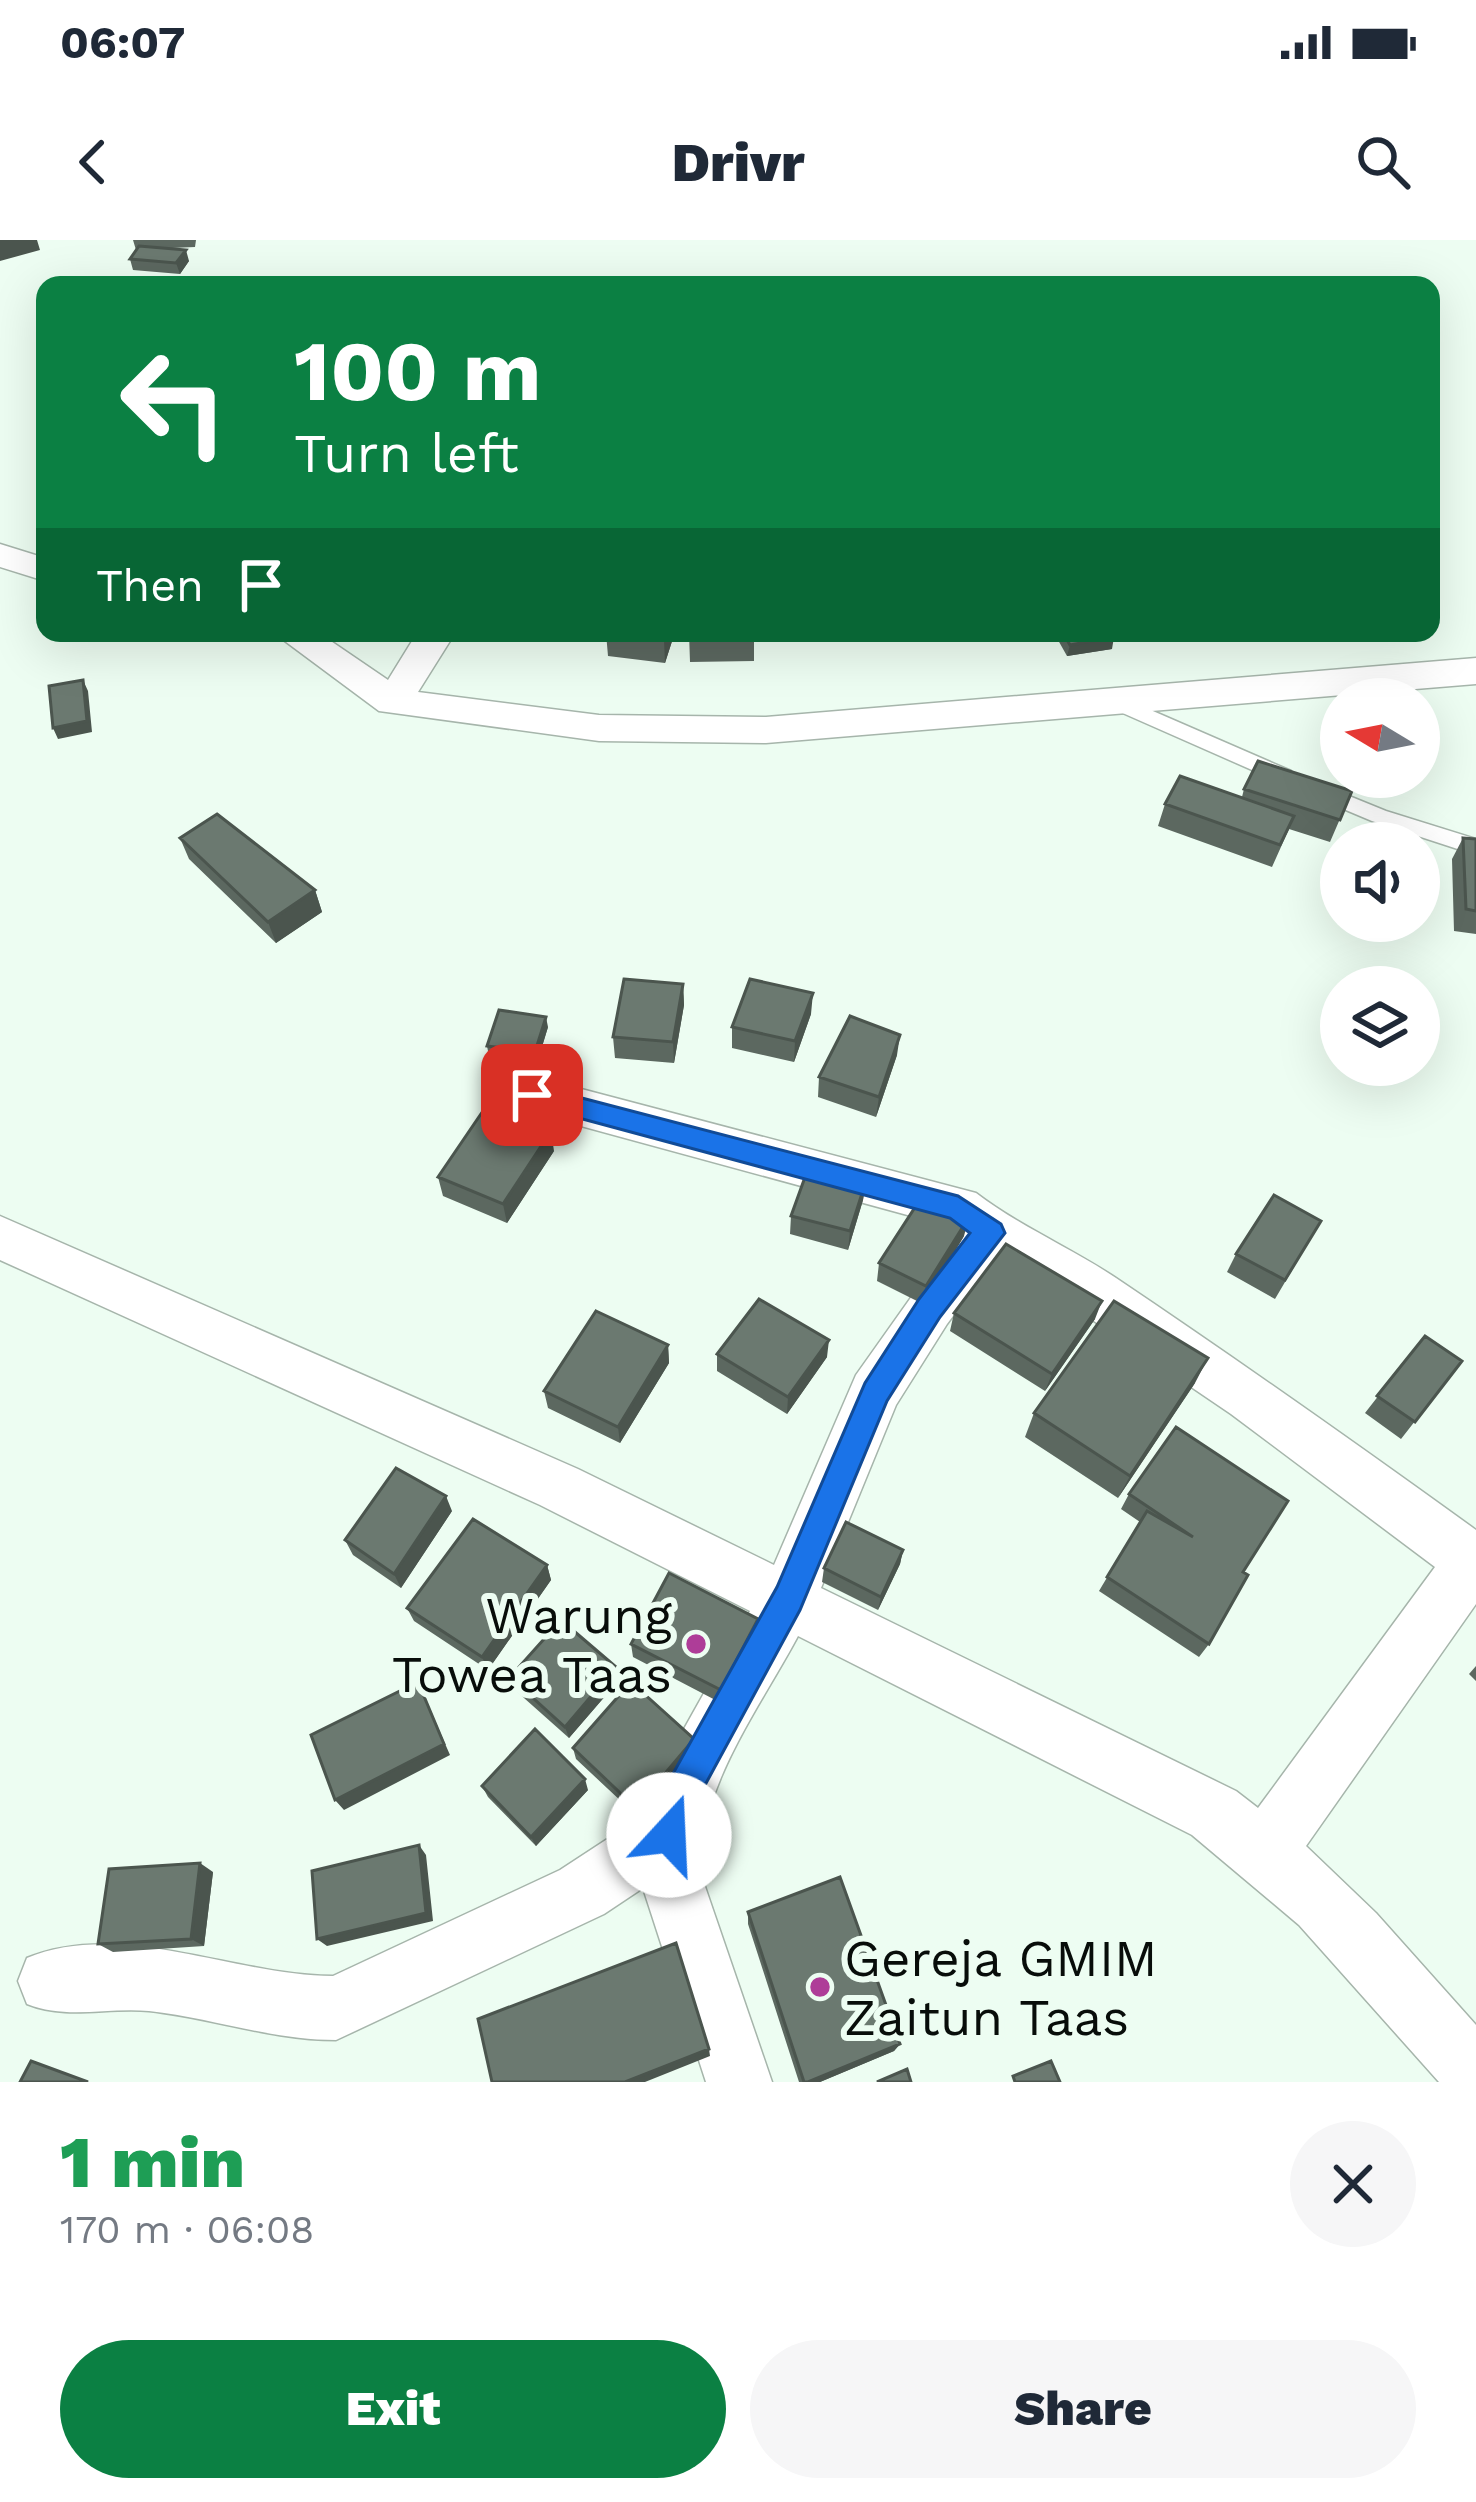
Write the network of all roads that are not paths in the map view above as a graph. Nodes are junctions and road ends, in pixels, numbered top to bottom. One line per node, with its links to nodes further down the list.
1 (0, 555): 2 (street)
2 (36, 567)
3 (306, 642): 7 (street)
4 (430, 642): 7 (street)
5 (1476, 671): 6 (street)
6 (1116, 702): 7 (street); 8 (lane)
7 (393, 703)
8 (1476, 847)
9 (532, 1095): 10 (street)
10 (991, 1233): 12 (street); 13 (street)
11 (0, 1237): 13 (street)
12 (1474, 1563): 15 (street)
13 (788, 1598): 14 (street); 15 (street)
14 (669, 1835): 16 (street); 18 (street)
15 (1265, 1851): 17 (street)
16 (50, 1981)
17 (1476, 2075)
18 (740, 2082)

